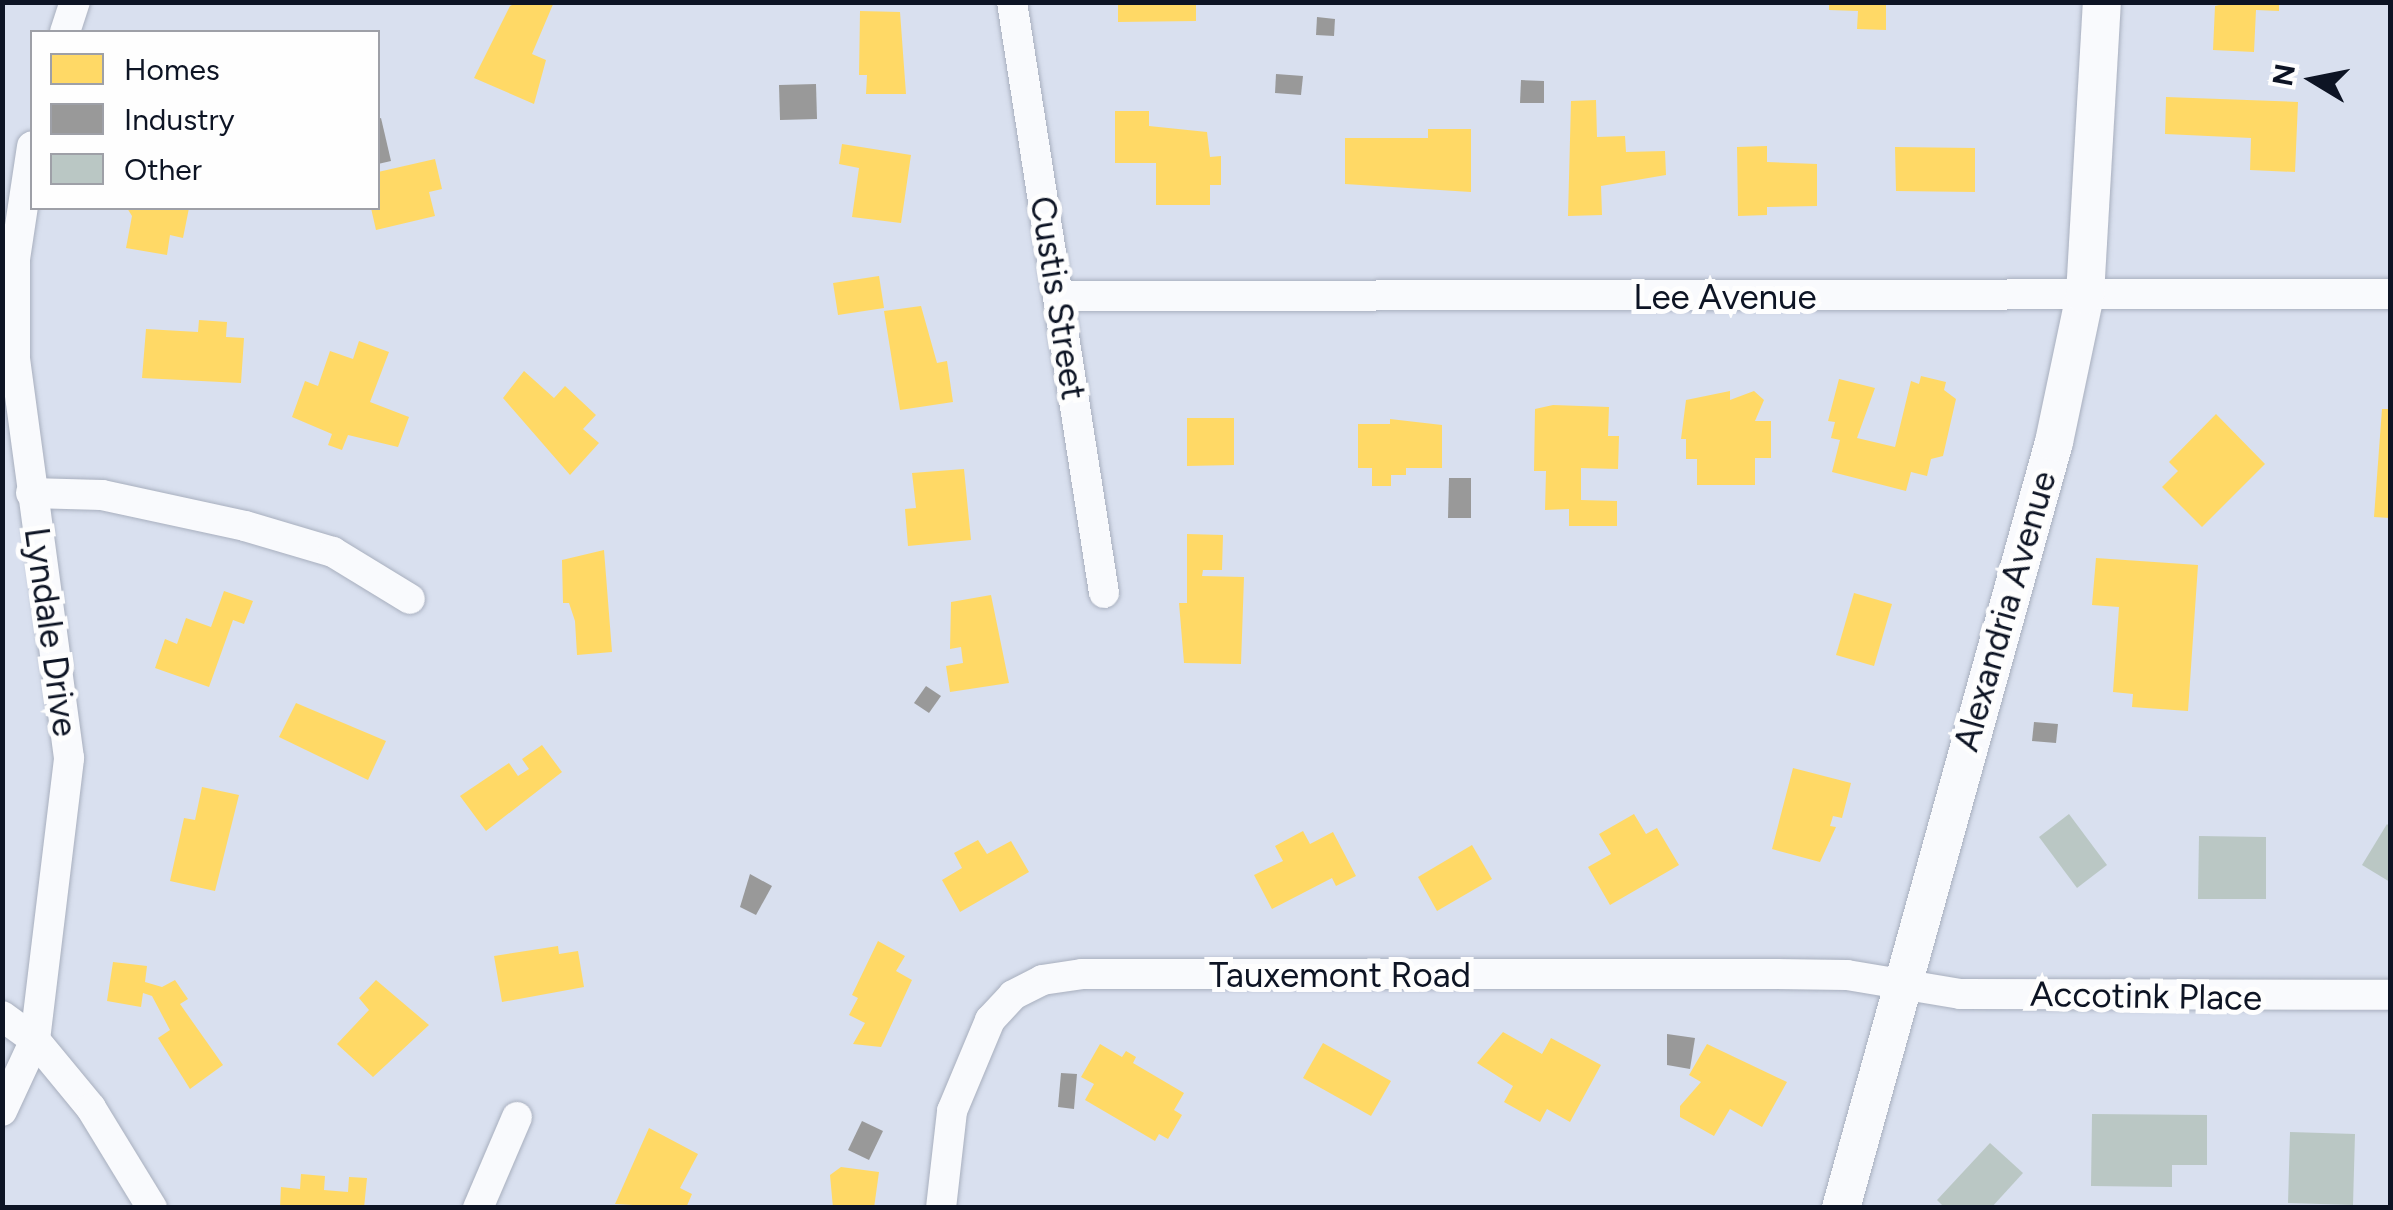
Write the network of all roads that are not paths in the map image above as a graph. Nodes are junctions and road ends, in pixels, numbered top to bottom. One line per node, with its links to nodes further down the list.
1 (75, 2): 4 (street)
2 (1012, 2): 7 (street, Custis Street)
3 (2102, 2): 8 (street, Alexandria Avenue)
4 (66, 30)
5 (30, 159): 9 (street, Lyndale Drive)
6 (2390, 294): 8 (street, Lee Avenue)
7 (1060, 296): 8 (street, Lee Avenue); 10 (street, Custis Street)
8 (2085, 296): 12 (street, Alexandria Avenue)
9 (31, 493): 11 (street); 15 (street, Lyndale Drive)
10 (1104, 593)
11 (410, 600)
12 (1902, 984): 13 (street, Accotink Place); 20 (street, Tauxemont Road); 21 (street, Alexandria Avenue)
13 (2390, 995)
14 (2, 1016): 15 (street)
15 (35, 1040): 16 (street, Lyndale Drive); 18 (street)
16 (2, 1111)
17 (517, 1117): 19 (street)
18 (152, 1208)
19 (478, 1208)
20 (941, 1208)
21 (1841, 1208)

